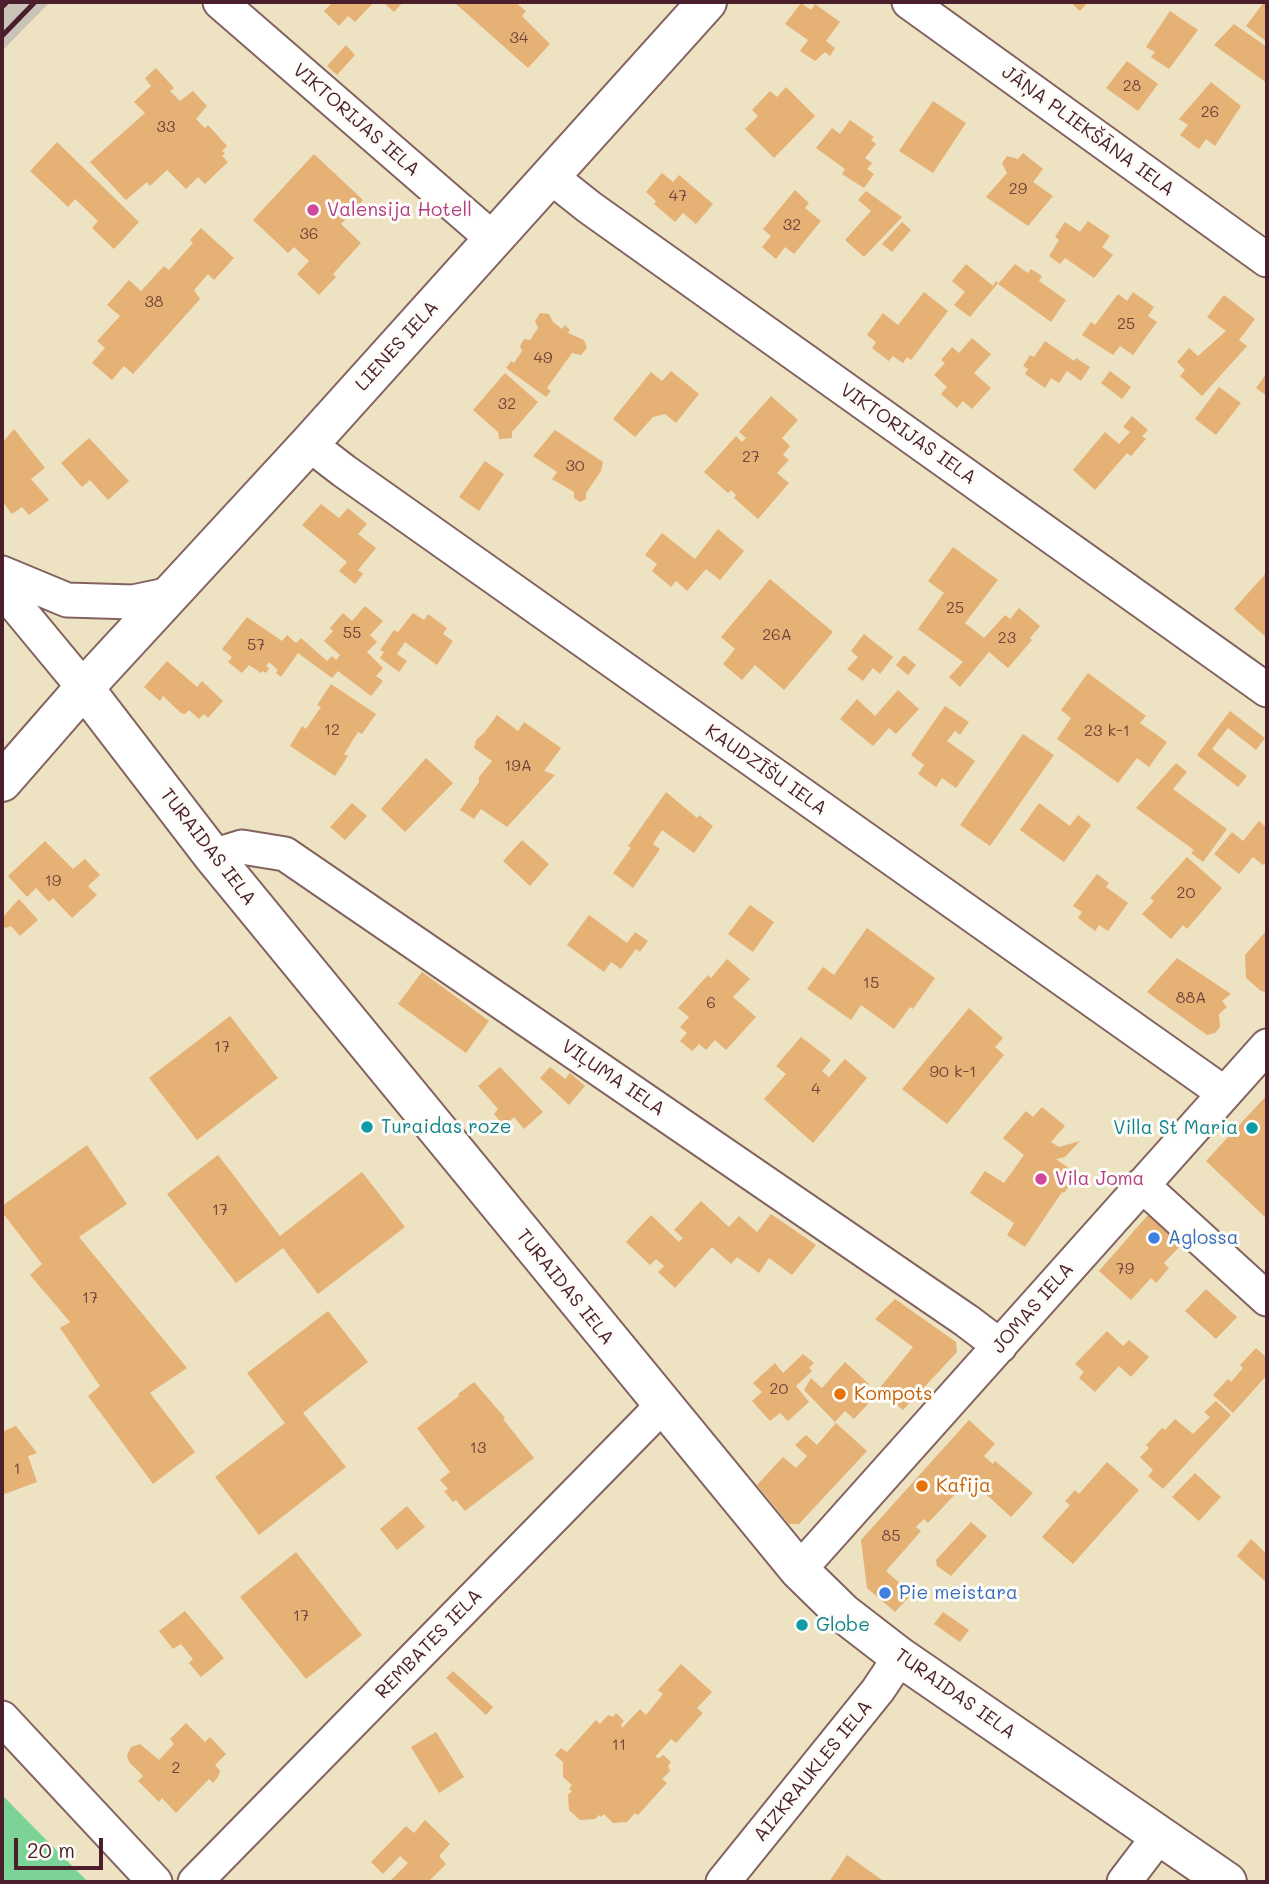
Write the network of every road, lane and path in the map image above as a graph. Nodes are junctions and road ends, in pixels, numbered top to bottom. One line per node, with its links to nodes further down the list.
1 (220, 2): 5 (street, VIKTORIJAS IELA)
2 (707, 2): 4 (street, LIENES IELA)
3 (909, 2): 6 (street, JĀŅA PLIEKŠĀNA IELA)
4 (550, 176): 5 (street, LIENES IELA); 12 (street, VIKTORIJAS IELA)
5 (493, 239): 7 (street, LIENES IELA)
6 (1267, 260)
7 (309, 444): 10 (street, LIENES IELA); 16 (street, KAUDZĪŠU IELA)
8 (2, 573): 10 (street)
9 (2, 589): 11 (street, TURAIDAS IELA)
10 (171, 594): 11 (street, LIENES IELA)
11 (84, 688): 13 (street, LIENES IELA); 14 (street, TURAIDAS IELA)
12 (1267, 690)
13 (2, 782)
14 (213, 856): 19 (street, VIĻUMA IELA); 20 (street, TURAIDAS IELA)
15 (1267, 1046): 16 (street, JOMAS IELA)
16 (1224, 1093): 17 (street, JOMAS IELA)
17 (1142, 1185): 18 (street); 19 (street, JOMAS IELA)
18 (1267, 1299)
19 (999, 1346): 21 (street, JOMAS IELA)
20 (662, 1406): 21 (street, TURAIDAS IELA); 26 (street, REMBATES IELA)
21 (799, 1570): 22 (street, TURAIDAS IELA)
22 (900, 1657): 24 (street, TURAIDAS IELA); 27 (street, AIZKRAUKLES IELA)
23 (2, 1718): 25 (street)
24 (1159, 1836): 28 (street); 29 (street, TURAIDAS IELA)
25 (155, 1882)
26 (195, 1882)
27 (723, 1882)
28 (1124, 1882)
29 (1227, 1882)

